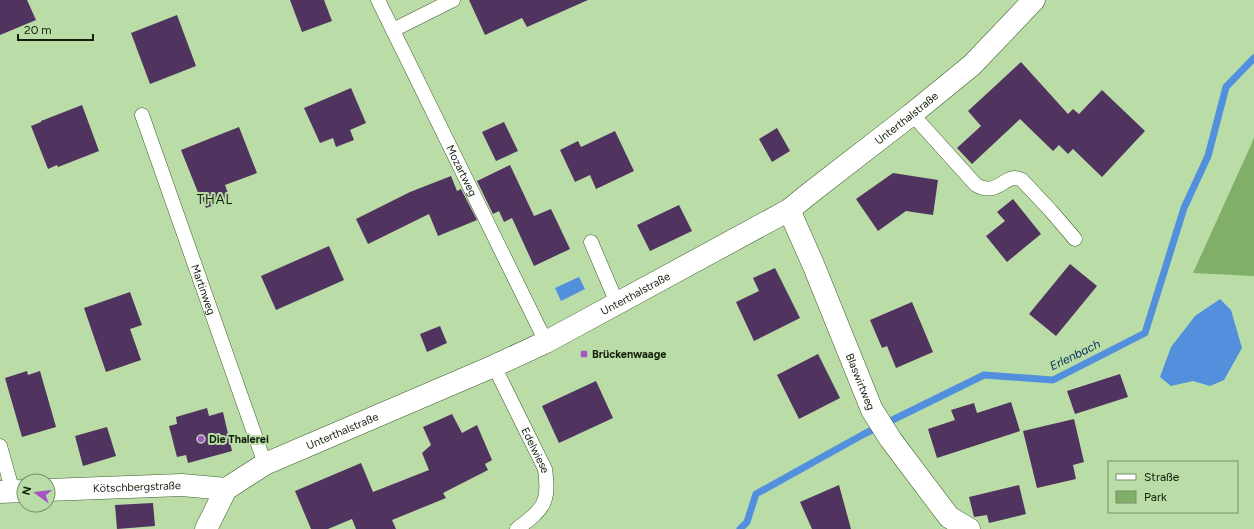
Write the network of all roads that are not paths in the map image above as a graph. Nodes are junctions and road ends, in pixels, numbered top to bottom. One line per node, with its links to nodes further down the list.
1 (378, 0): 4 (lane, Mozartweg)
2 (453, 0): 4 (lane)
3 (1034, 0): 5 (street, Unterthalstraße)
4 (393, 30): 11 (lane, Mozartweg)
5 (912, 114): 7 (street, Unterthalstraße); 8 (lane)
6 (142, 115): 14 (lane, Martinweg)
7 (789, 210): 10 (street, Unterthalstraße); 20 (street, Blaswirtweg)
8 (1075, 239)
9 (591, 242): 10 (lane)
10 (617, 303): 11 (street, Unterthalstraße)
11 (546, 342): 12 (street, Unterthalstraße)
12 (494, 366): 14 (street, Unterthalstraße); 19 (lane, Edelwiese)
13 (0, 446): 17 (lane)
14 (265, 464): 15 (street, Unterthalstraße)
15 (226, 489): 16 (street, Kötschbergstraße); 18 (street)
16 (56, 490)
17 (12, 491)
18 (206, 529)
19 (517, 529)
20 (969, 529)

